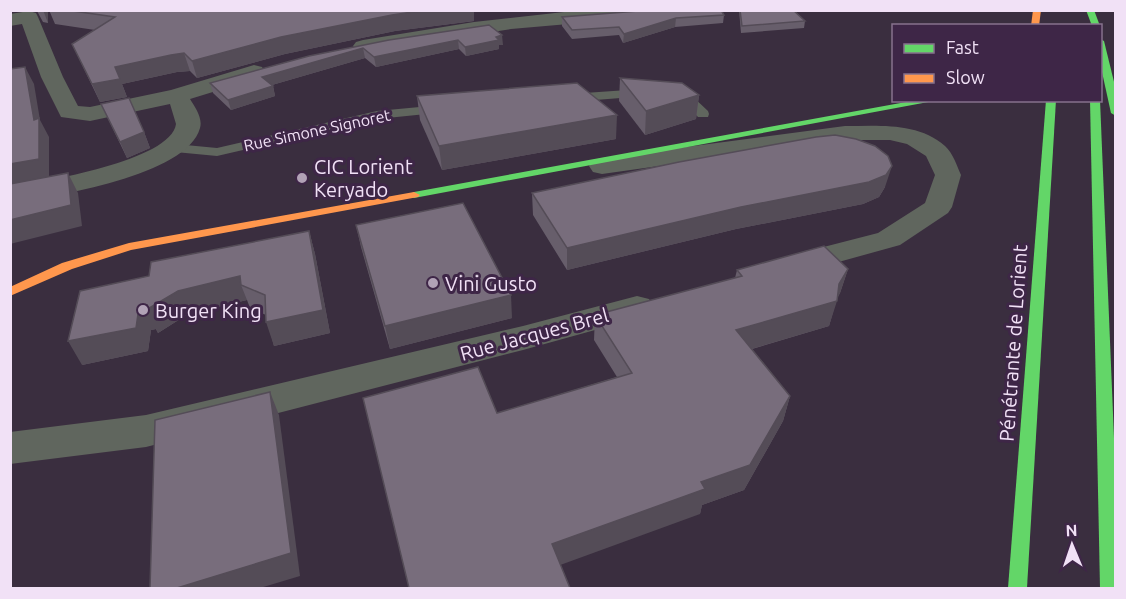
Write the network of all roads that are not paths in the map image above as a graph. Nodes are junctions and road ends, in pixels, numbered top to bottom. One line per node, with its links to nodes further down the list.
1 (661, 10): 4 (street)
2 (10, 20): 6 (street)
3 (1102, 46): 12 (highway)
4 (342, 50)
5 (274, 66): 6 (street)
6 (176, 96): 14 (street)
7 (552, 100): 13 (lane)
8 (924, 102): 15 (highway)
9 (1051, 102): 21 (highway, Pénétrante de Lorient)
10 (1095, 102): 22 (highway)
11 (460, 108): 14 (lane, Rue Simone Signoret)
12 (1116, 113)
13 (703, 114)
14 (175, 148): 16 (street)
15 (461, 186): 17 (street); 18 (highway)
16 (10, 196)
17 (763, 273)
18 (10, 292)
19 (660, 301): 20 (street, Rue Jacques Brel)
20 (10, 448)
21 (1017, 588)
22 (1110, 588)

